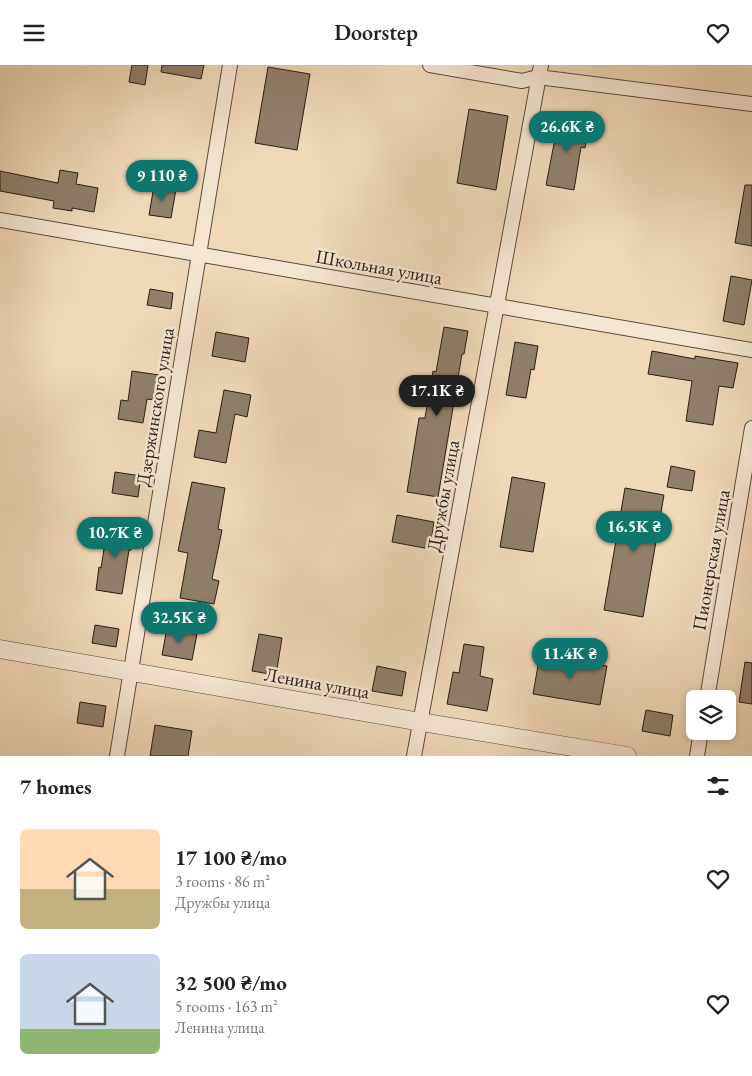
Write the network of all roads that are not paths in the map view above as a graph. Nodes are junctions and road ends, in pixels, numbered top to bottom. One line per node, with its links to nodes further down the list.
1 (230, 65): 6 (street, Дзержинского улица)
2 (430, 65): 3 (street)
3 (540, 71): 4 (street); 7 (street, Дружбы улица)
4 (752, 104)
5 (0, 220): 6 (street, Школьная улица)
6 (199, 255): 7 (street, Школьная улица); 11 (street, Дзержинского улица)
7 (497, 306): 8 (street, Школьная улица); 13 (street, Дружбы улица)
8 (752, 350)
9 (752, 428): 12 (street, Пионерская улица)
10 (0, 649): 11 (street, Ленина улица)
11 (131, 671): 13 (street, Ленина улица); 15 (street, Дзержинского улица)
12 (708, 690)
13 (420, 723): 16 (street, Дружбы улица); 17 (street, Ленина улица)
14 (700, 740): 18 (street)
15 (117, 756)
16 (414, 756)
17 (627, 756)
18 (697, 756)

